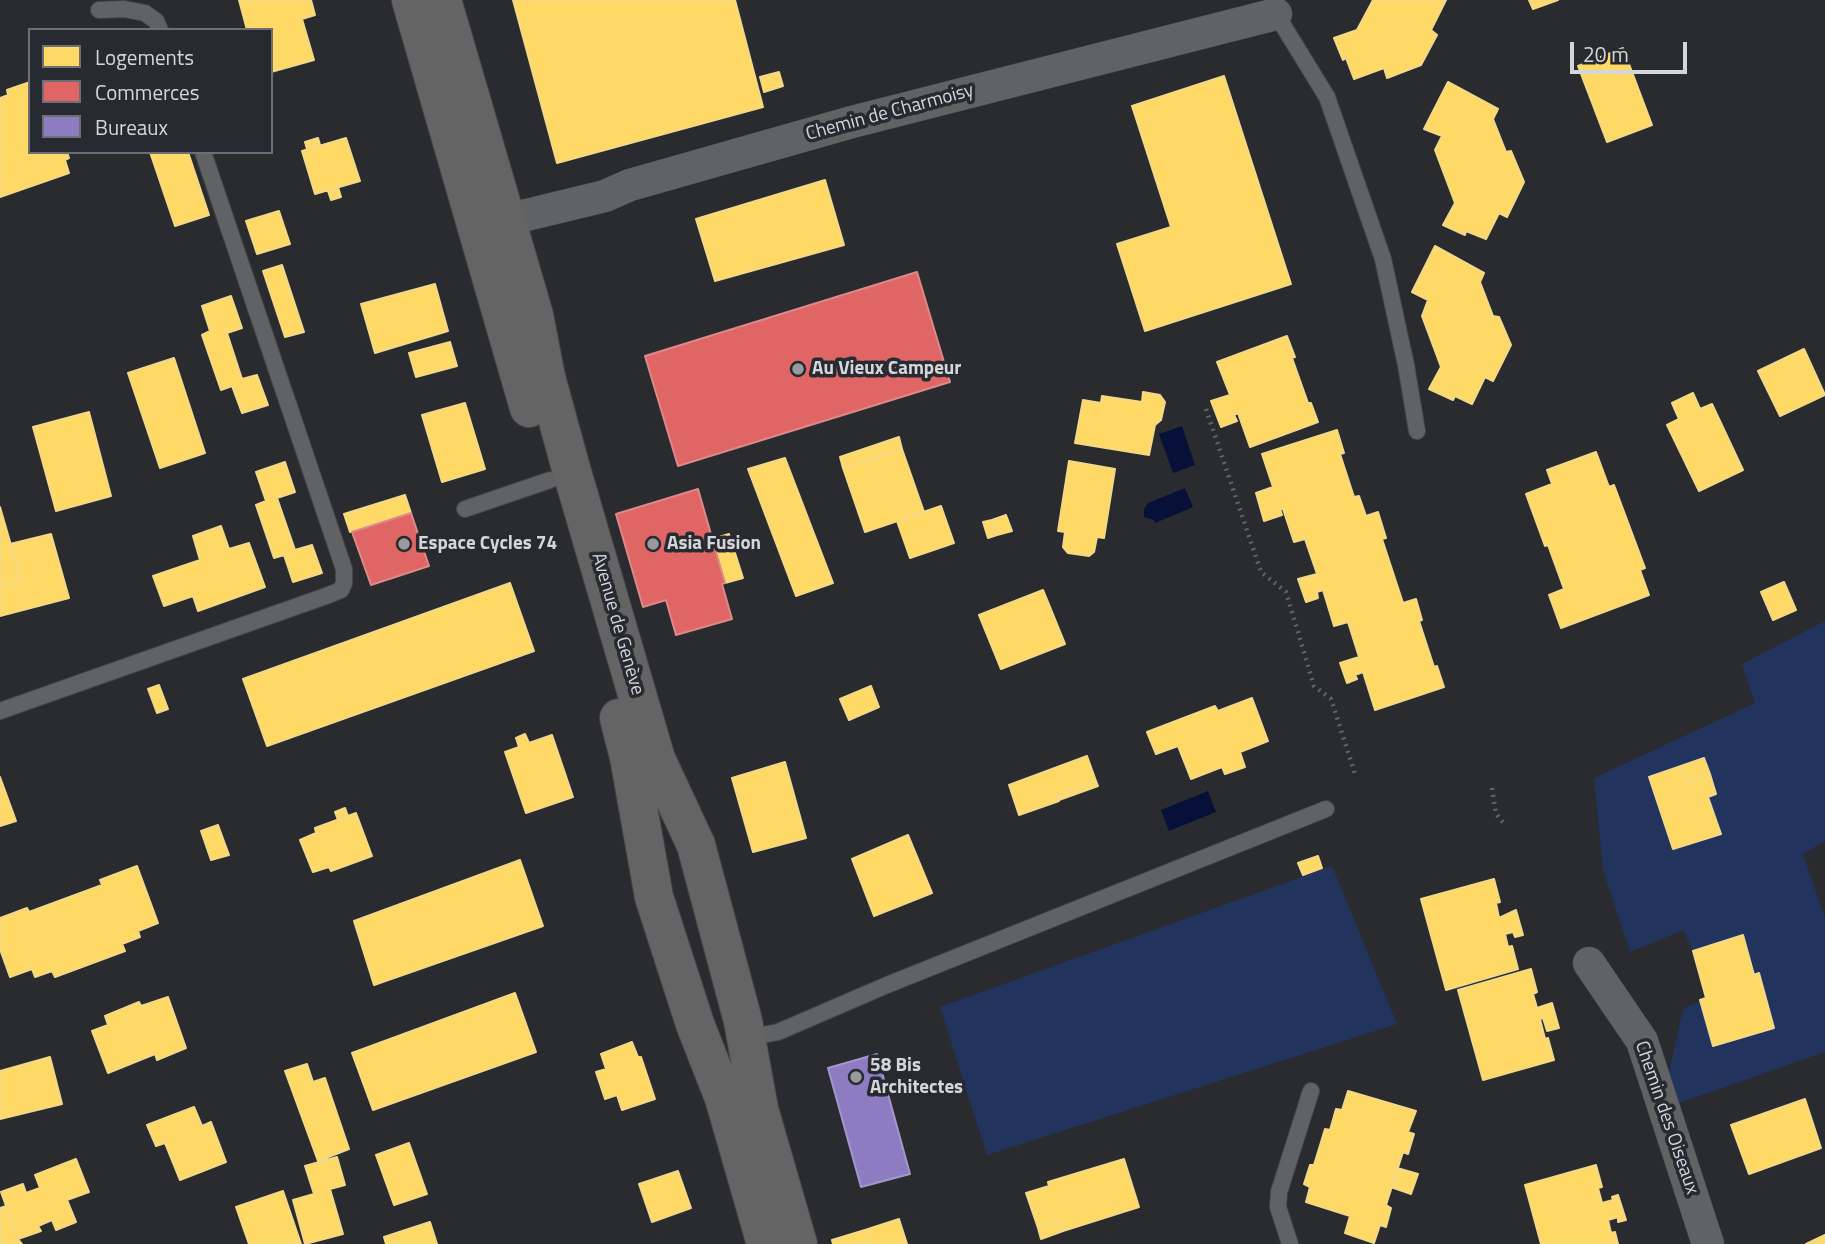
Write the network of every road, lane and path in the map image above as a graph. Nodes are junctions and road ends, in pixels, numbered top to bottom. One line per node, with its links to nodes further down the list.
1 (411, 0): 7 (main road, Avenue de Genève)
2 (442, 0): 7 (main road, Avenue de Genève)
3 (99, 10): 5 (lane)
4 (1276, 14): 7 (street, Chemin de Charmoisy); 9 (lane)
5 (159, 28)
6 (204, 154): 12 (lane)
7 (491, 223): 10 (main road, Avenue de Genève); 17 (main road, Avenue de Genève)
8 (1206, 409): 13 (path)
9 (1417, 431)
10 (550, 480): 11 (lane); 18 (main road, Avenue de Genève)
11 (465, 509)
12 (0, 711)
13 (1356, 777)
14 (1492, 788): 16 (path)
15 (1326, 809): 22 (lane)
16 (1506, 826)
17 (709, 898): 18 (main road); 20 (main road, Avenue de Genève)
18 (659, 913): 21 (main road, Avenue de Genève)
19 (1589, 963): 27 (street, Chemin des Oiseaux)
20 (730, 968): 21 (main road); 22 (main road, Avenue de Genève)
21 (681, 984): 24 (main road, Avenue de Genève)
22 (747, 1038): 25 (main road, Avenue de Genève)
23 (1311, 1091): 26 (lane)
24 (766, 1244)
25 (798, 1244)
26 (1290, 1244)
27 (1708, 1244)

